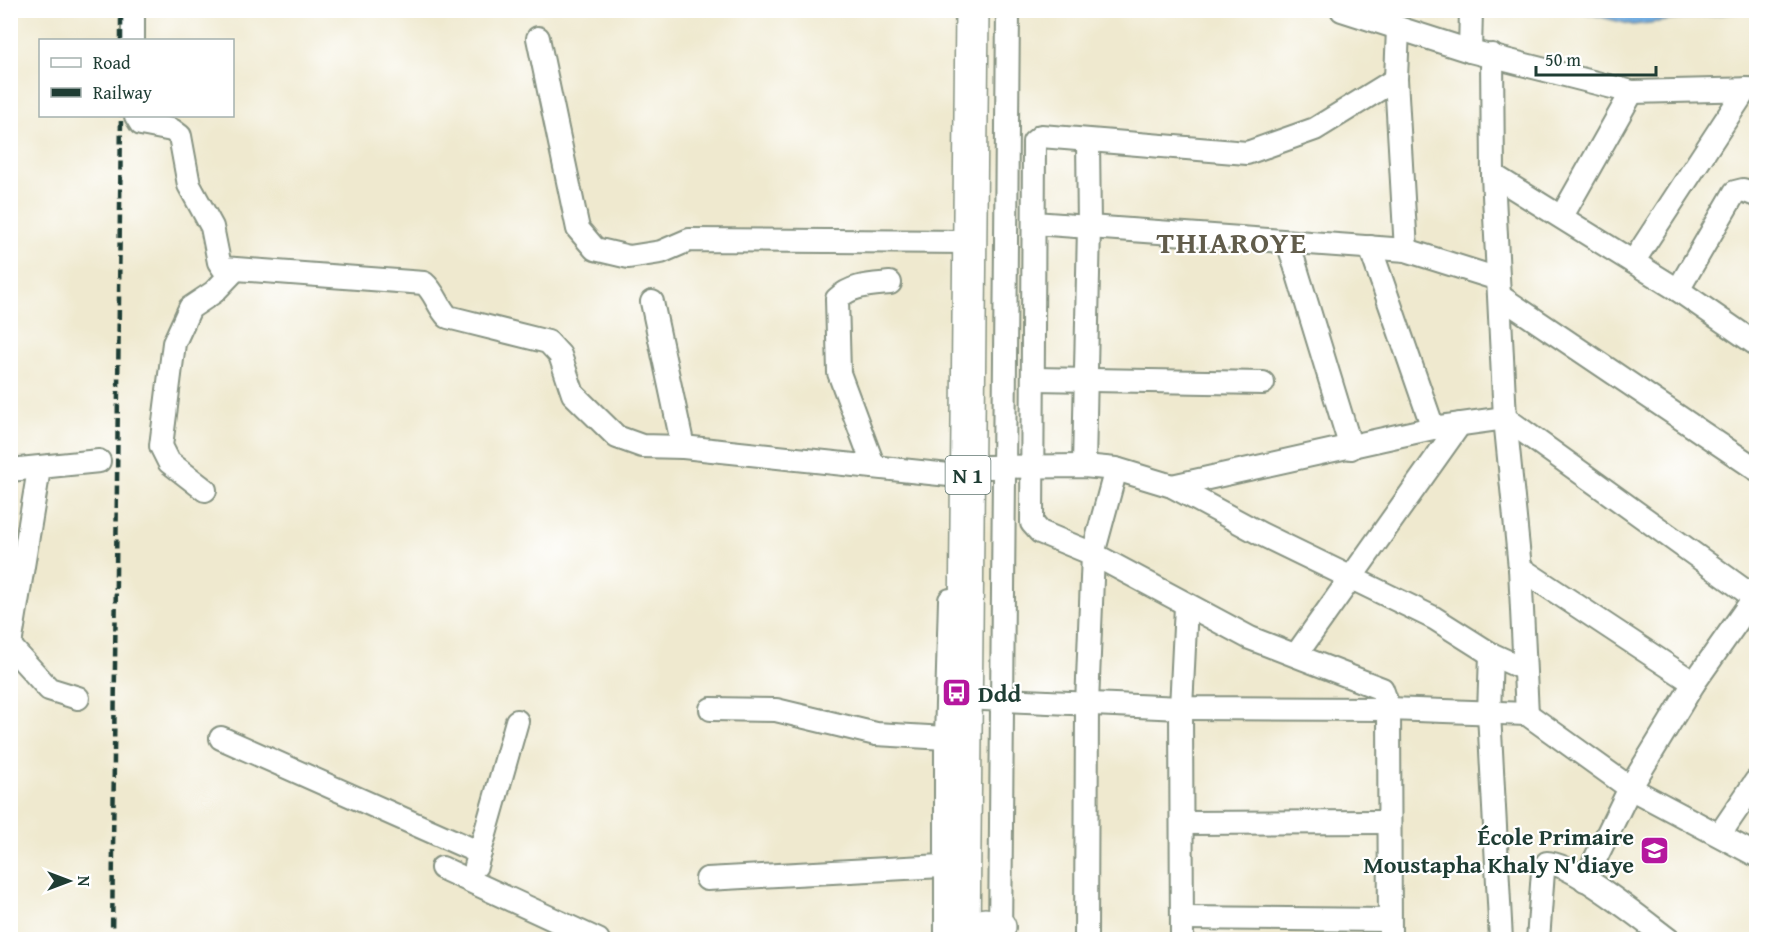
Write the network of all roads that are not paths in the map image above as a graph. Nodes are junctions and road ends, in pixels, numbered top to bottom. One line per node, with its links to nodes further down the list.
1 (133, 10): 10 (street)
2 (957, 10): 22 (street)
3 (972, 10): 22 (highway, N 1)
4 (992, 10): 49 (highway, N 1)
5 (1008, 10): 49 (street)
6 (1342, 10): 8 (street)
7 (1471, 10): 11 (street)
8 (1398, 28): 11 (street); 12 (street)
9 (538, 38): 22 (street)
10 (133, 39)
11 (1481, 53): 14 (street); 17 (street)
12 (1396, 79): 16 (street); 25 (street)
13 (1751, 89): 14 (street); 26 (street)
14 (1632, 92): 19 (street)
15 (137, 117): 27 (street)
16 (1088, 141): 20 (street); 21 (street)
17 (1493, 175): 19 (street); 29 (street)
18 (1756, 195): 30 (street)
19 (1562, 216): 26 (street)
20 (1034, 224): 21 (street); 33 (street)
21 (1089, 226): 23 (street); 34 (street)
22 (964, 241): 49 (highway, N 1)
23 (1288, 242): 24 (street); 40 (street)
24 (1370, 247): 25 (street); 38 (street)
25 (1406, 250): 29 (street)
26 (1633, 262): 30 (street)
27 (235, 270): 39 (street); 51 (street)
28 (890, 283): 43 (street)
29 (1500, 288): 36 (street); 46 (street)
30 (1678, 290): 32 (street)
31 (652, 303): 39 (street)
32 (1756, 344)
33 (1034, 379): 34 (street); 44 (street)
34 (1086, 381): 35 (street); 42 (street)
35 (1263, 383)
36 (1505, 418): 37 (street); 53 (street); 55 (street)
37 (1461, 424): 38 (street); 54 (street)
38 (1433, 428): 40 (street)
39 (683, 447): 43 (street)
40 (1351, 448): 50 (street)
41 (99, 461): 45 (street)
42 (1084, 466): 44 (street); 48 (street)
43 (874, 467): 49 (street)
44 (1032, 467): 49 (street); 52 (street)
45 (39, 469): 47 (street); 57 (street)
46 (1756, 469)
47 (10, 470)
48 (1116, 470): 50 (street); 52 (street)
49 (978, 472): 63 (highway, N 1); 72 (street); 80 (highway, N 1)
50 (1172, 486): 54 (street)
51 (205, 490)
52 (1094, 554): 56 (street); 64 (street)
53 (1520, 568): 60 (street); 61 (street)
54 (1351, 579): 58 (street); 59 (street)
55 (1756, 597): 61 (street)
56 (1186, 606): 59 (street); 65 (street)
57 (10, 646): 62 (street)
58 (1491, 654): 60 (street); 68 (street)
59 (1296, 655): 67 (street)
60 (1524, 669): 69 (street)
61 (1694, 683): 74 (street)
62 (78, 698)
63 (993, 699): 64 (street); 87 (highway, N 1)
64 (1087, 704): 65 (street); 90 (street)
65 (1181, 708): 67 (street); 76 (street)
66 (711, 709): 72 (street)
67 (1389, 709): 68 (street); 75 (street)
68 (1489, 713): 69 (street); 91 (street)
69 (1527, 714): 74 (street)
70 (517, 721): 78 (street)
71 (220, 738): 78 (street)
72 (946, 738): 80 (street)
73 (1756, 781): 77 (street)
74 (1630, 788): 77 (street); 83 (street)
75 (1389, 822): 76 (street); 86 (street)
76 (1183, 823): 85 (street)
77 (1720, 834): 79 (street)
78 (480, 853): 84 (street)
79 (1756, 855)
80 (954, 865): 82 (street); 87 (highway, N 1); 89 (street)
81 (442, 868): 84 (street)
82 (707, 879)
83 (1585, 880): 92 (street); 93 (street)
84 (472, 882): 88 (street)
85 (1183, 929): 86 (street)
86 (1390, 930)
87 (986, 934)
88 (598, 939)
89 (946, 939)
90 (1086, 939)
91 (1501, 939)
92 (1538, 939)
93 (1669, 939)

